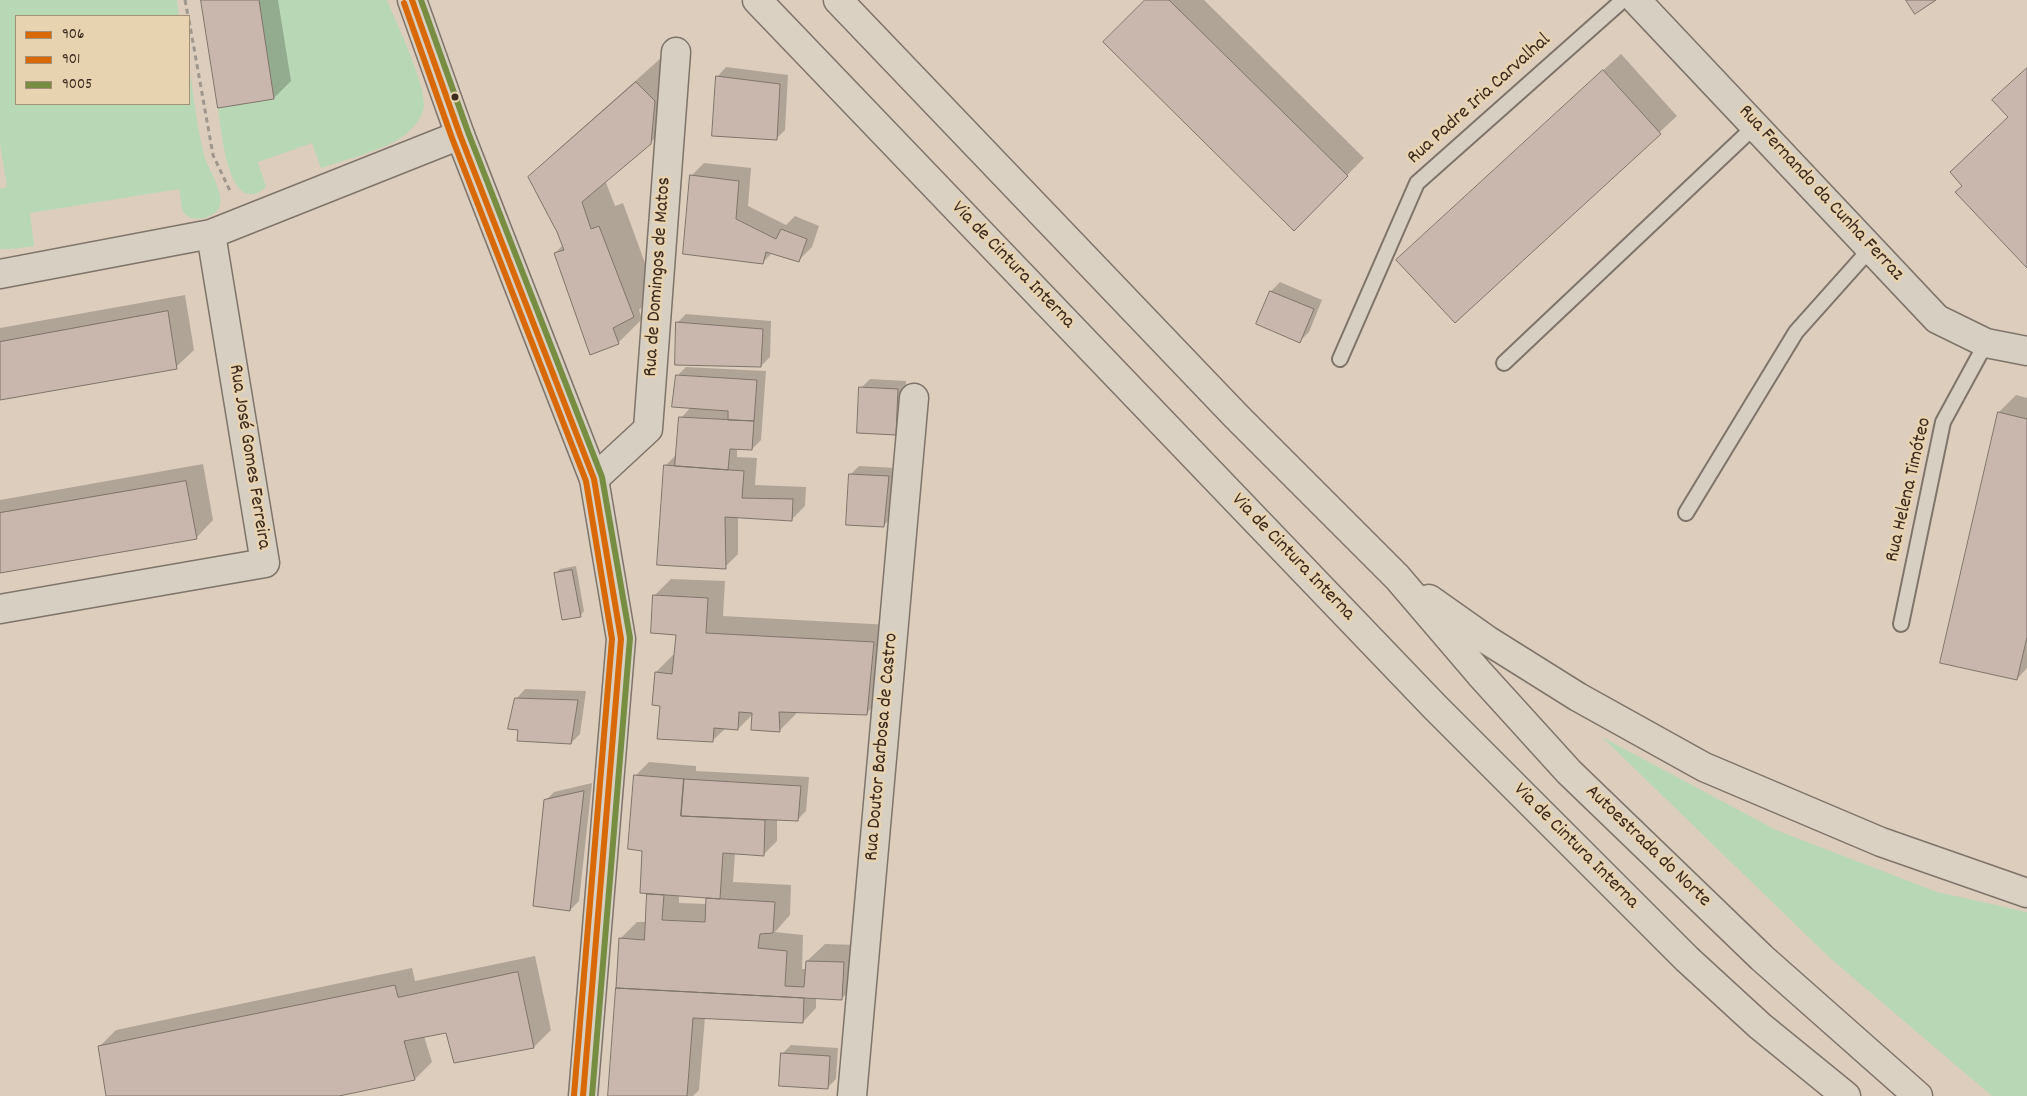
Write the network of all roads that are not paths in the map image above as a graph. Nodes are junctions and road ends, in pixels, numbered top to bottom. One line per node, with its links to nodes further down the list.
1 (412, 0): 8 (street)
2 (757, 0): 25 (highway, Via de Cintura Interna)
3 (838, 0): 19 (highway)
4 (1623, 0): 14 (lane, Rua Padre Iria Carvalhal)
5 (1636, 0): 7 (street, Rua Fernando da Cunha Ferraz)
6 (676, 52): 17 (street, Rua de Domingos de Matos)
7 (1755, 126): 10 (street, Rua Fernando da Cunha Ferraz); 15 (lane)
8 (460, 135): 9 (street); 17 (street)
9 (212, 234): 11 (street); 20 (street, Rua José Gomes Ferreira)
10 (1871, 248): 12 (street, Rua Fernando da Cunha Ferraz); 18 (lane)
11 (0, 274)
12 (1986, 343): 13 (street, Rua Fernando da Cunha Ferraz); 21 (lane, Rua Helena Timóteo)
13 (2027, 351)
14 (1340, 359)
15 (1504, 363)
16 (914, 398): 24 (street, Rua Doutor Barbosa de Castro)
17 (594, 480): 23 (street)
18 (1686, 514)
19 (1397, 577): 22 (highway); 26 (highway, Autoestrada do Norte)
20 (0, 609)
21 (1901, 624)
22 (2027, 893)
23 (583, 1096)
24 (852, 1096)
25 (1846, 1096)
26 (1918, 1096)

